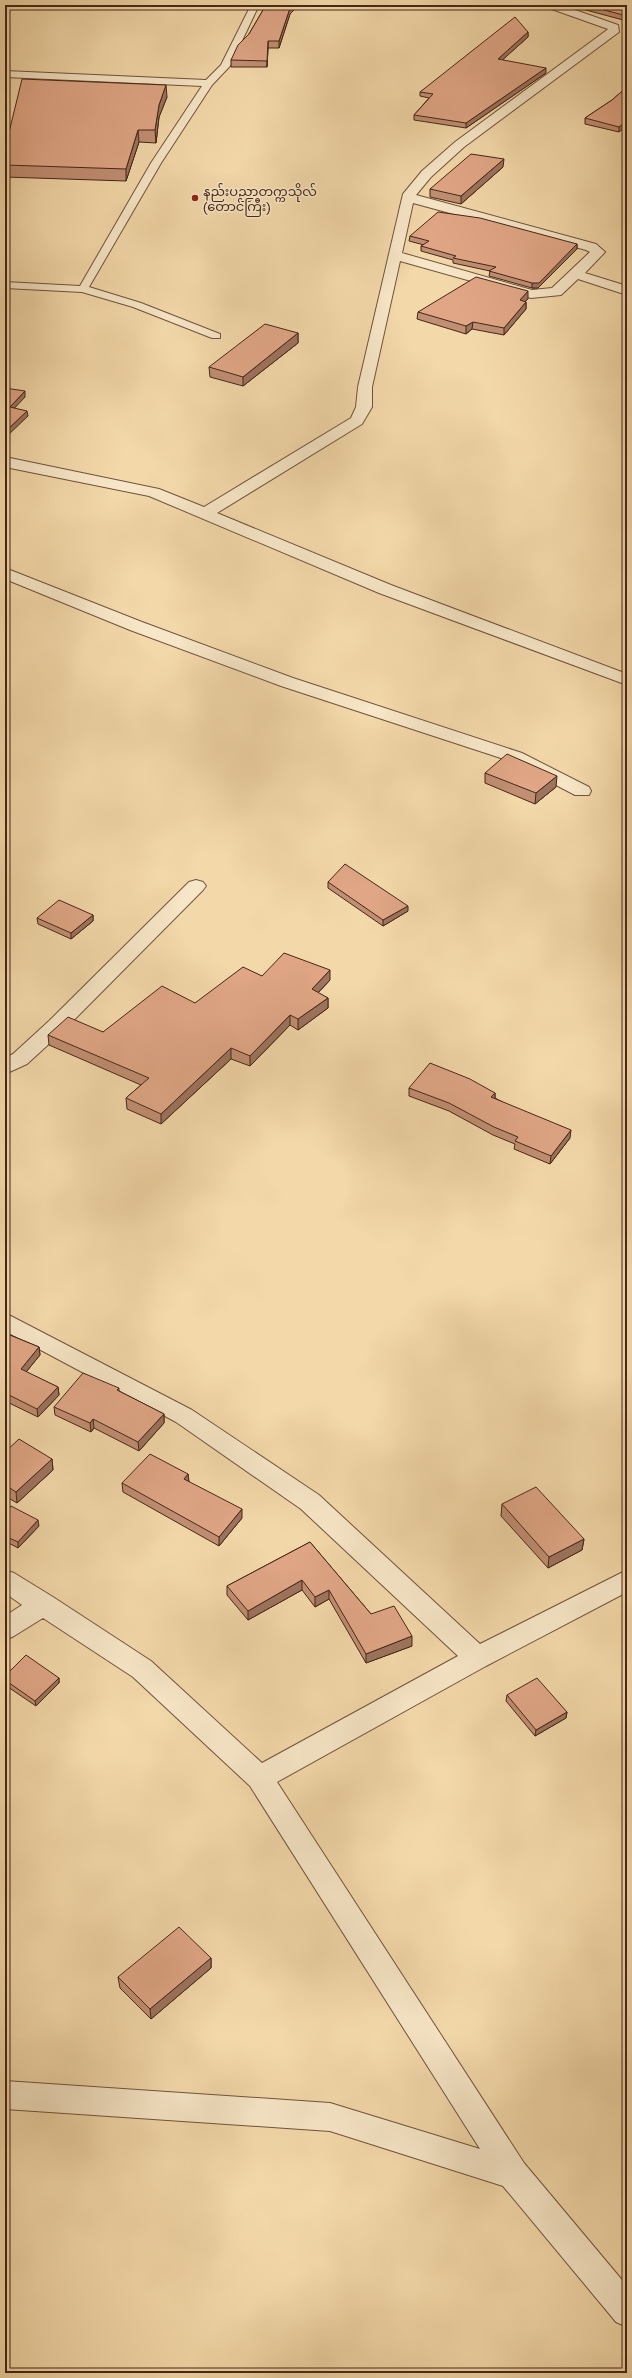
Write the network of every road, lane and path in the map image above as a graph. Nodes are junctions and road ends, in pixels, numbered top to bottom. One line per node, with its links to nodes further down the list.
1 (256, 5): 4 (lane)
2 (550, 5): 5 (street)
3 (5, 74): 4 (lane)
4 (208, 83): 9 (lane)
5 (408, 197): 6 (street); 7 (street)
6 (395, 255): 7 (street); 13 (street)
7 (576, 274): 10 (street)
8 (5, 285): 9 (lane)
9 (83, 289): 11 (lane)
10 (627, 291)
11 (216, 336)
12 (5, 462): 13 (street)
13 (204, 514): 15 (street)
14 (5, 572): 16 (street)
15 (627, 680)
16 (582, 791)
17 (196, 886): 18 (street)
18 (5, 1067)
19 (5, 1321): 24 (street)
20 (5, 1580): 22 (street)
21 (627, 1580): 24 (street)
22 (44, 1604): 23 (street); 25 (street)
23 (5, 1629)
24 (477, 1658): 25 (street)
25 (260, 1778): 27 (street)
26 (5, 2095): 27 (street)
27 (513, 2174): 28 (street)
28 (627, 2311)

